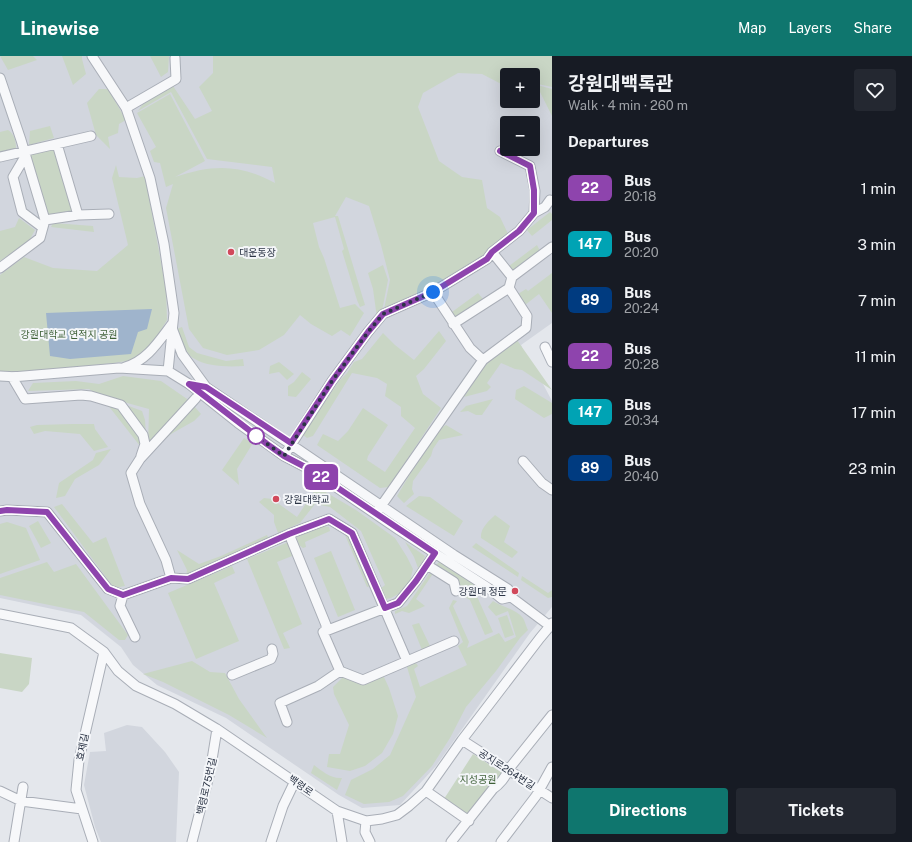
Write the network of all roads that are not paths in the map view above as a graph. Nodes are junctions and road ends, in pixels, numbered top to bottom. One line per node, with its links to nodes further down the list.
1 (92, 56): 4 (street)
2 (175, 58): 4 (street)
3 (0, 78): 7 (street)
4 (126, 108): 23 (street)
5 (91, 136): 6 (street)
6 (57, 144): 7 (street); 14 (street)
7 (25, 153): 9 (street); 15 (street); 15 (street)
8 (510, 156): 10 (street)
9 (0, 157)
10 (534, 190): 11 (street); 12 (street)
11 (551, 202): 12 (street)
12 (534, 213): 17 (street)
13 (109, 214): 14 (street)
14 (78, 215): 15 (street)
15 (43, 224): 18 (street)
16 (552, 247): 19 (street)
17 (492, 252): 19 (street); 21 (street)
18 (0, 268)
19 (512, 277): 20 (street)
20 (509, 288): 22 (street); 25 (street)
21 (433, 292): 22 (street); 34 (street)
22 (453, 324): 25 (street)
23 (172, 325): 27 (street); 28 (street); 32 (street)
24 (545, 347): 26 (street)
25 (483, 360): 39 (street)
26 (552, 362)
27 (118, 368): 28 (street); 30 (street)
28 (168, 371): 30 (street); 31 (street)
29 (0, 376): 30 (street)
30 (12, 377): 36 (street)
31 (189, 384): 32 (street); 35 (street)
32 (204, 384): 34 (street)
33 (196, 398): 36 (street)
34 (291, 443): 35 (street); 39 (street)
35 (284, 456): 41 (street)
36 (140, 460): 45 (street)
37 (523, 461): 38 (street)
38 (552, 490)
39 (382, 505): 41 (street); 48 (street)
40 (0, 511): 47 (street)
41 (376, 514): 43 (street)
42 (289, 534): 45 (street); 49 (street); 52 (street)
43 (435, 553): 44 (street); 48 (street)
44 (427, 565): 46 (street); 49 (street)
45 (171, 578): 47 (street)
46 (456, 591)
47 (123, 595): 53 (street)
48 (512, 598): 51 (street)
49 (385, 608): 52 (street); 57 (street)
50 (0, 614): 56 (street, 백령로)
51 (551, 626): 63 (street, 백령로)
52 (326, 631): 58 (street)
53 (135, 637)
54 (454, 641): 57 (street)
55 (272, 649): 59 (street)
56 (104, 652): 62 (street, 백령로); 73 (street, 효제길)
57 (407, 661): 58 (street)
58 (340, 671): 61 (street)
59 (232, 675)
60 (552, 715): 65 (street)
61 (287, 722)
62 (217, 729): 66 (street, 백령로); 79 (street, 백령로75번길)
63 (462, 740): 65 (street, 공지로264번길); 69 (street, 백령로)
64 (552, 767): 68 (street)
65 (508, 770): 68 (street, 공지로264번길); 76 (street)
66 (295, 781): 74 (street, 백령로); 80 (street)
67 (23, 787): 72 (street)
68 (539, 789): 71 (street, 공지로264번길); 84 (street)
69 (426, 790): 75 (street, 백령로); 76 (street)
70 (0, 791): 72 (street)
71 (552, 798)
72 (21, 801): 73 (street); 77 (street)
73 (82, 809): 78 (street, 효제길)
74 (337, 811): 75 (street, 백령로); 81 (street)
75 (366, 821): 82 (street)
76 (468, 821): 83 (street)
77 (14, 842)
78 (93, 842)
79 (192, 842)
80 (271, 842)
81 (342, 842)
82 (370, 842)
83 (451, 842)
84 (501, 842)

